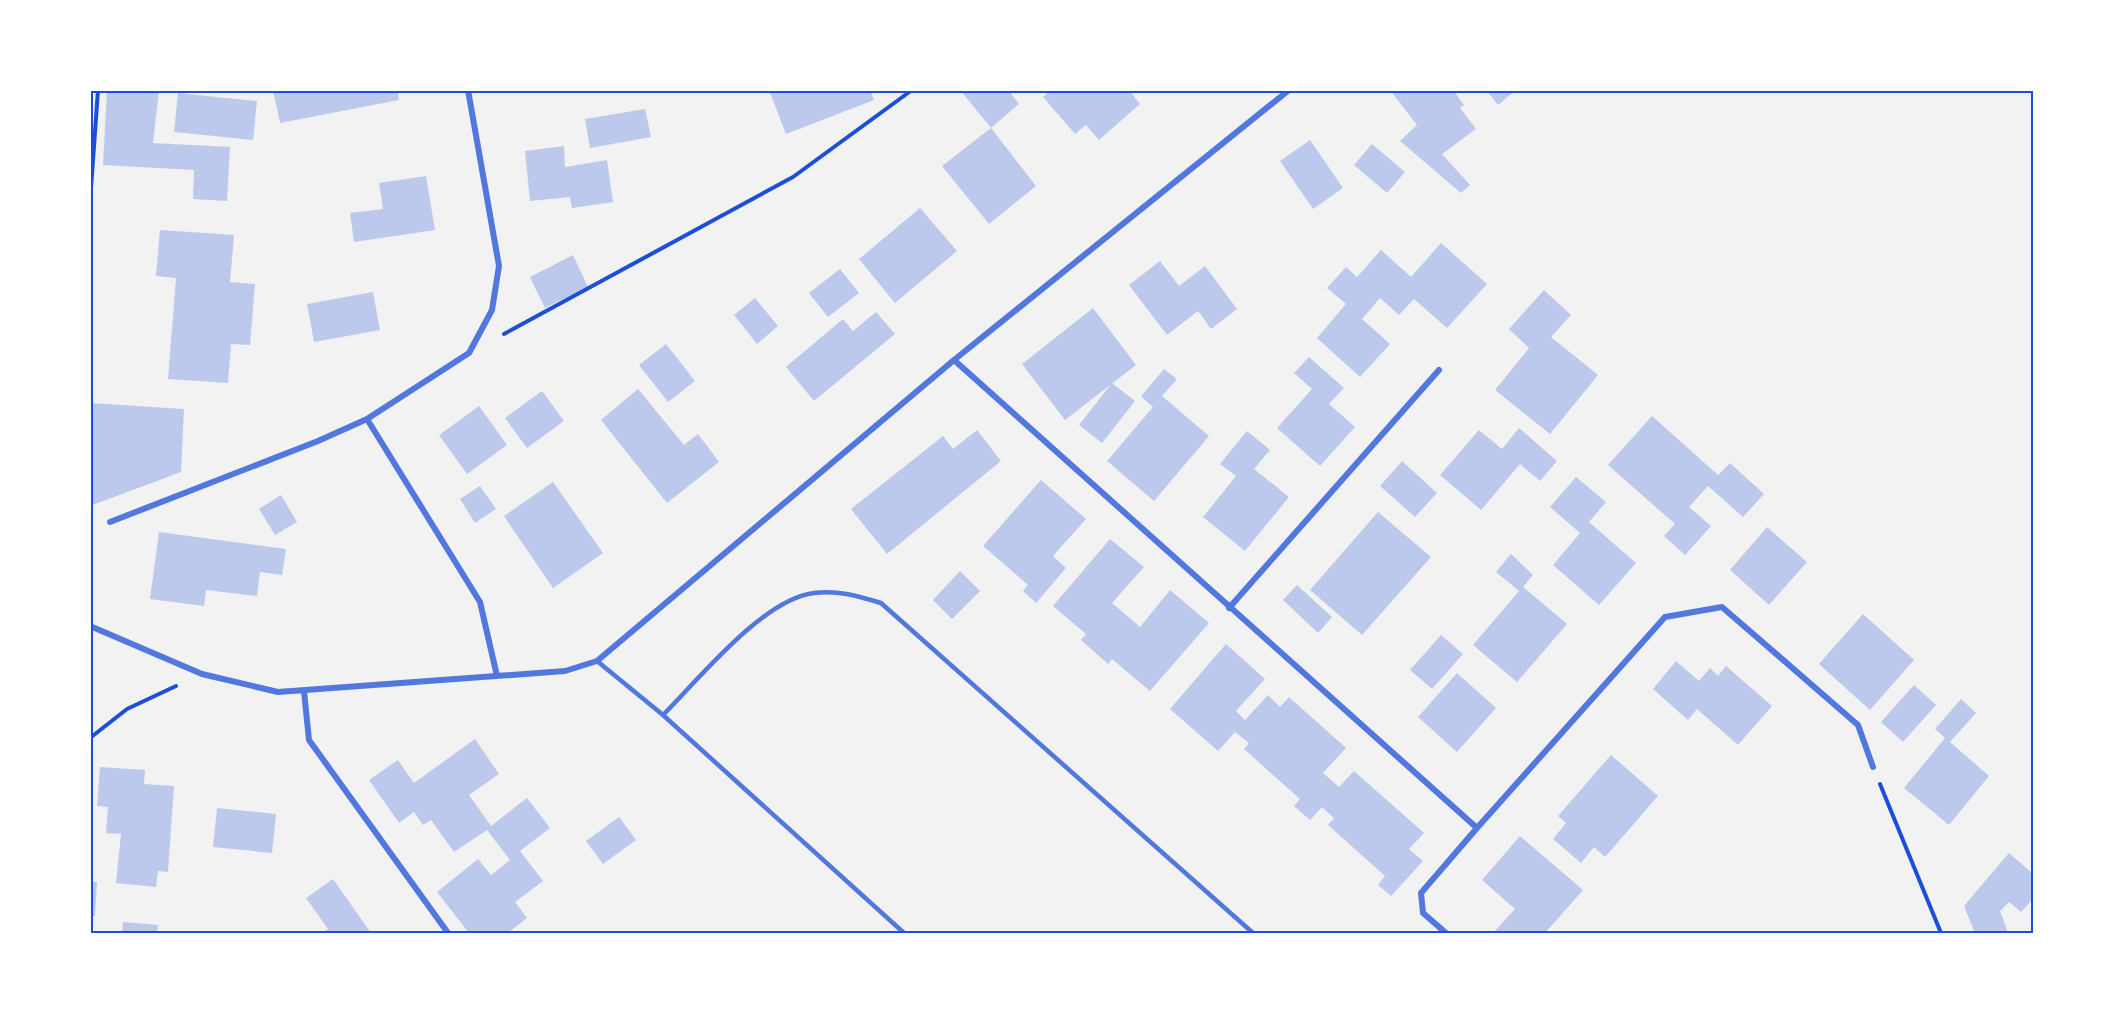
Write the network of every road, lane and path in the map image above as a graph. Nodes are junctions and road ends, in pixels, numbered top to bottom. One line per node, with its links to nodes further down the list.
1 (98, 90): 5 (path)
2 (468, 90): 6 (street)
3 (912, 90): 6 (path)
4 (1289, 90): 7 (street)
5 (90, 202)
6 (469, 353): 9 (street)
7 (954, 360): 11 (street); 13 (street)
8 (1439, 370): 11 (street)
9 (367, 418): 10 (street); 15 (street)
10 (110, 522)
11 (1229, 608): 20 (street)
12 (90, 626): 14 (street)
13 (597, 661): 15 (street); 17 (lane)
14 (201, 674): 16 (street); 18 (path)
15 (497, 676): 16 (street)
16 (304, 691): 21 (street)
17 (663, 715): 22 (lane); 23 (lane)
18 (90, 738)
19 (1873, 767): 20 (street); 25 (path)
20 (1477, 828): 24 (street)
21 (448, 933)
22 (904, 933)
23 (1253, 933)
24 (1446, 933)
25 (1941, 933)

